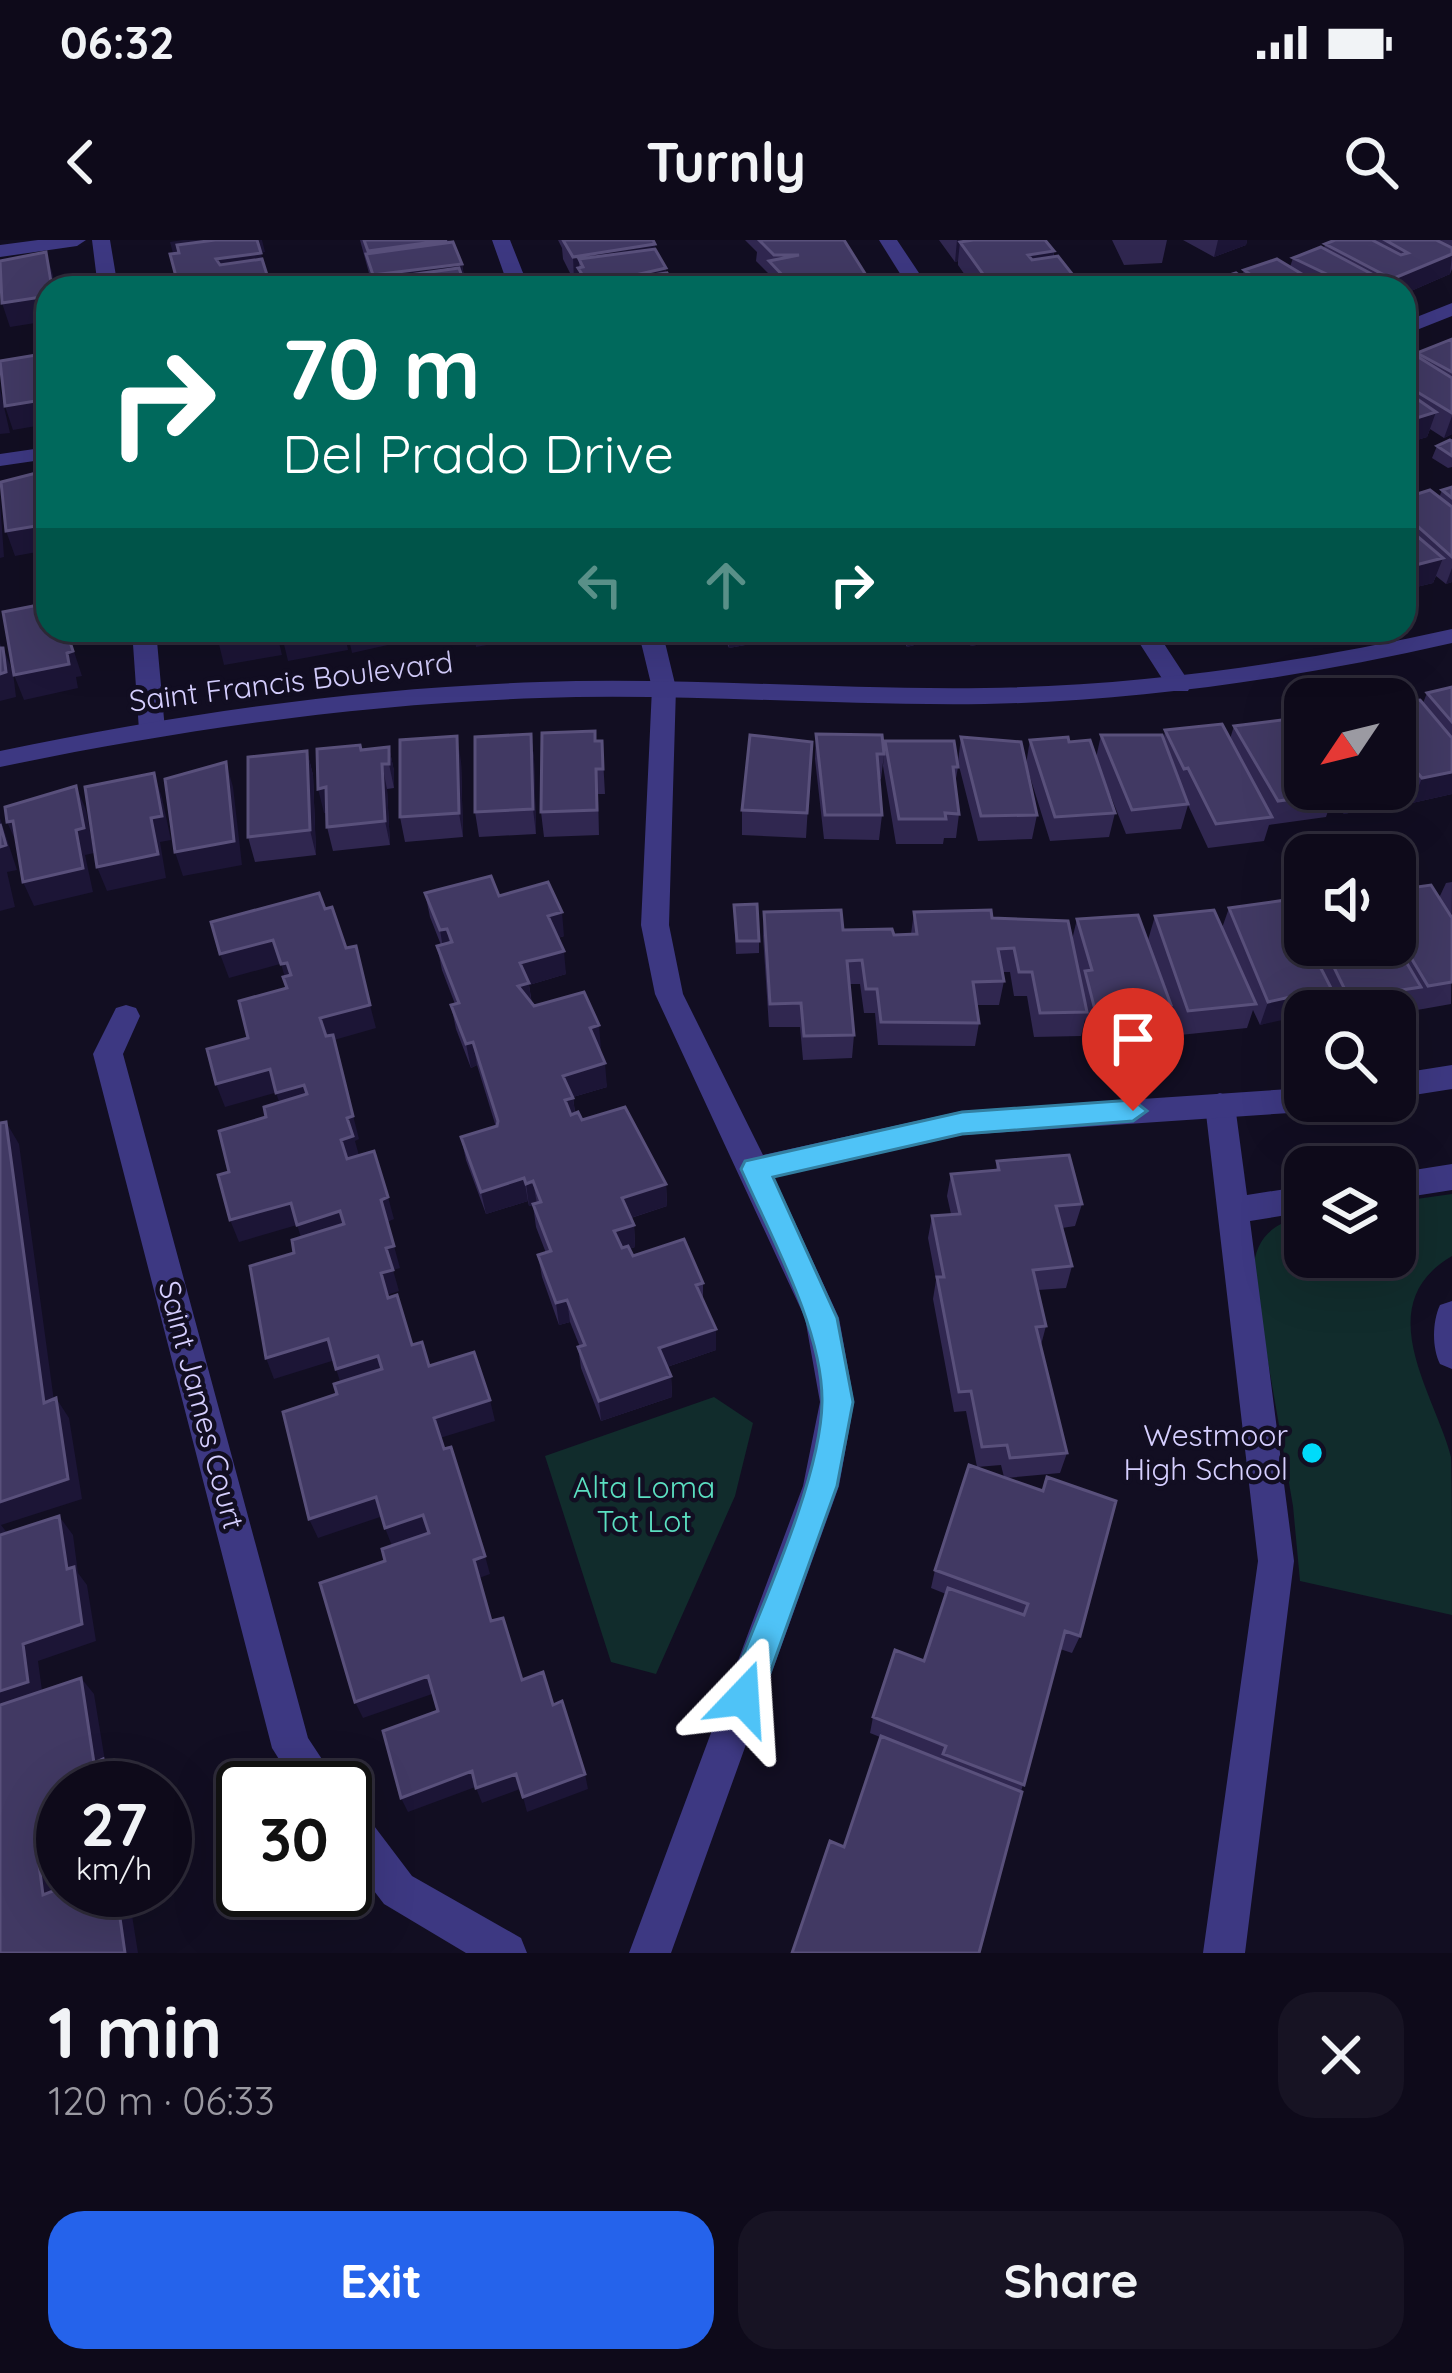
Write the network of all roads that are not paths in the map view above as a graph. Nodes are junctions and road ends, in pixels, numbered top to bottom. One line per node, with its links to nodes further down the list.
1 (77, 240): 5 (street)
2 (101, 240): 6 (street)
3 (501, 240): 7 (street)
4 (888, 240): 8 (street)
5 (0, 251)
6 (106, 276)
7 (514, 276)
8 (912, 276)
9 (1452, 309): 10 (street)
10 (1416, 324)
11 (36, 455): 12 (street)
12 (0, 460)
13 (1452, 635): 17 (street, Saint Francis Boulevard)
14 (145, 642): 19 (street)
15 (653, 642): 18 (street)
16 (1151, 642): 17 (street)
17 (1179, 685): 18 (street, Saint Francis Boulevard)
18 (664, 688): 19 (street, Saint Francis Boulevard); 26 (street)
19 (152, 730): 20 (street, Saint Francis Boulevard)
20 (0, 759)
21 (126, 1016): 33 (street, Saint James Court)
22 (1452, 1077): 23 (street)
23 (1416, 1083)
24 (1284, 1101): 25 (street)
25 (1220, 1106): 26 (street); 30 (street)
26 (755, 1169): 36 (street)
27 (1452, 1177): 28 (street)
28 (1416, 1183)
29 (1284, 1202): 30 (street)
30 (1235, 1210): 37 (street)
31 (1452, 1315): 32 (street)
32 (1452, 1354)
33 (301, 1761)
34 (372, 1856): 35 (street)
35 (506, 1953)
36 (650, 1953)
37 (1224, 1953)

